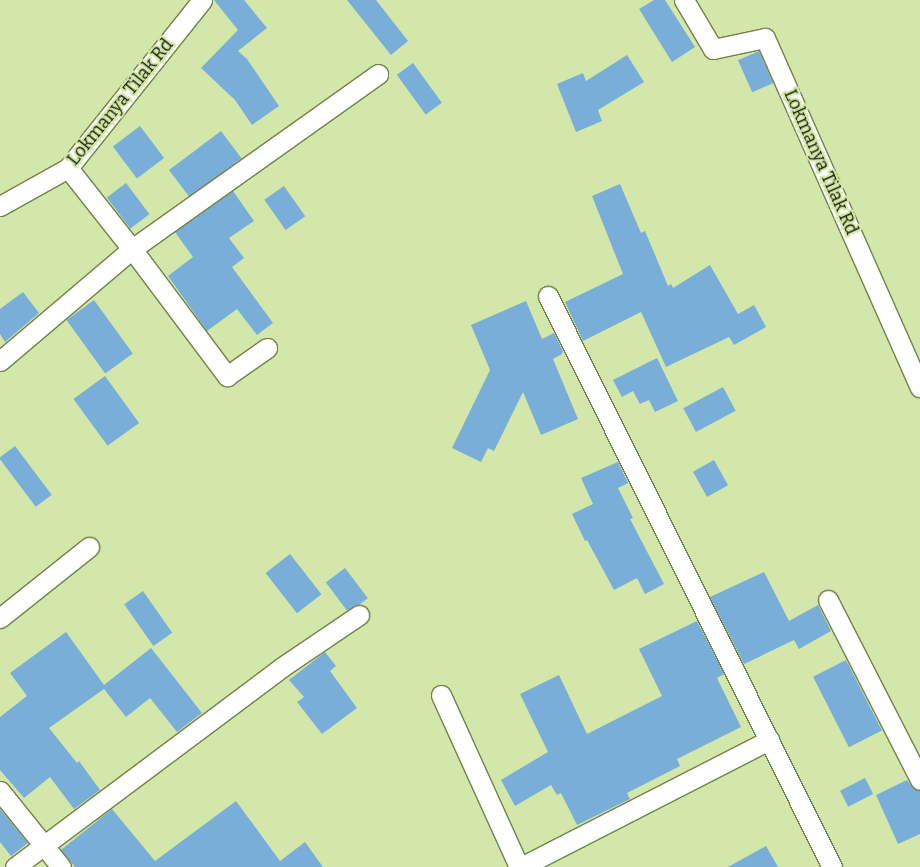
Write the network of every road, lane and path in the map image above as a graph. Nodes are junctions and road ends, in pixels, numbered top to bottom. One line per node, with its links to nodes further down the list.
1 (202, 0): 4 (street, Lokmanya Tilak Rd)
2 (684, 0): 10 (street, Lokmanya Tilak Rd)
3 (378, 74): 6 (street)
4 (68, 168): 5 (street, Lokmanya Tilak Rd); 6 (street)
5 (0, 206)
6 (132, 248): 8 (street); 9 (street)
7 (548, 296): 16 (street)
8 (267, 348)
9 (0, 360)
10 (920, 388)
11 (89, 547): 14 (street)
12 (828, 600): 17 (street)
13 (359, 615): 19 (street)
14 (0, 618)
15 (441, 695): 22 (street)
16 (769, 740): 22 (street); 23 (street)
17 (920, 780)
18 (0, 791): 19 (street)
19 (43, 845): 20 (street); 21 (street)
20 (15, 867)
21 (60, 867)
22 (520, 867)
23 (832, 867)

